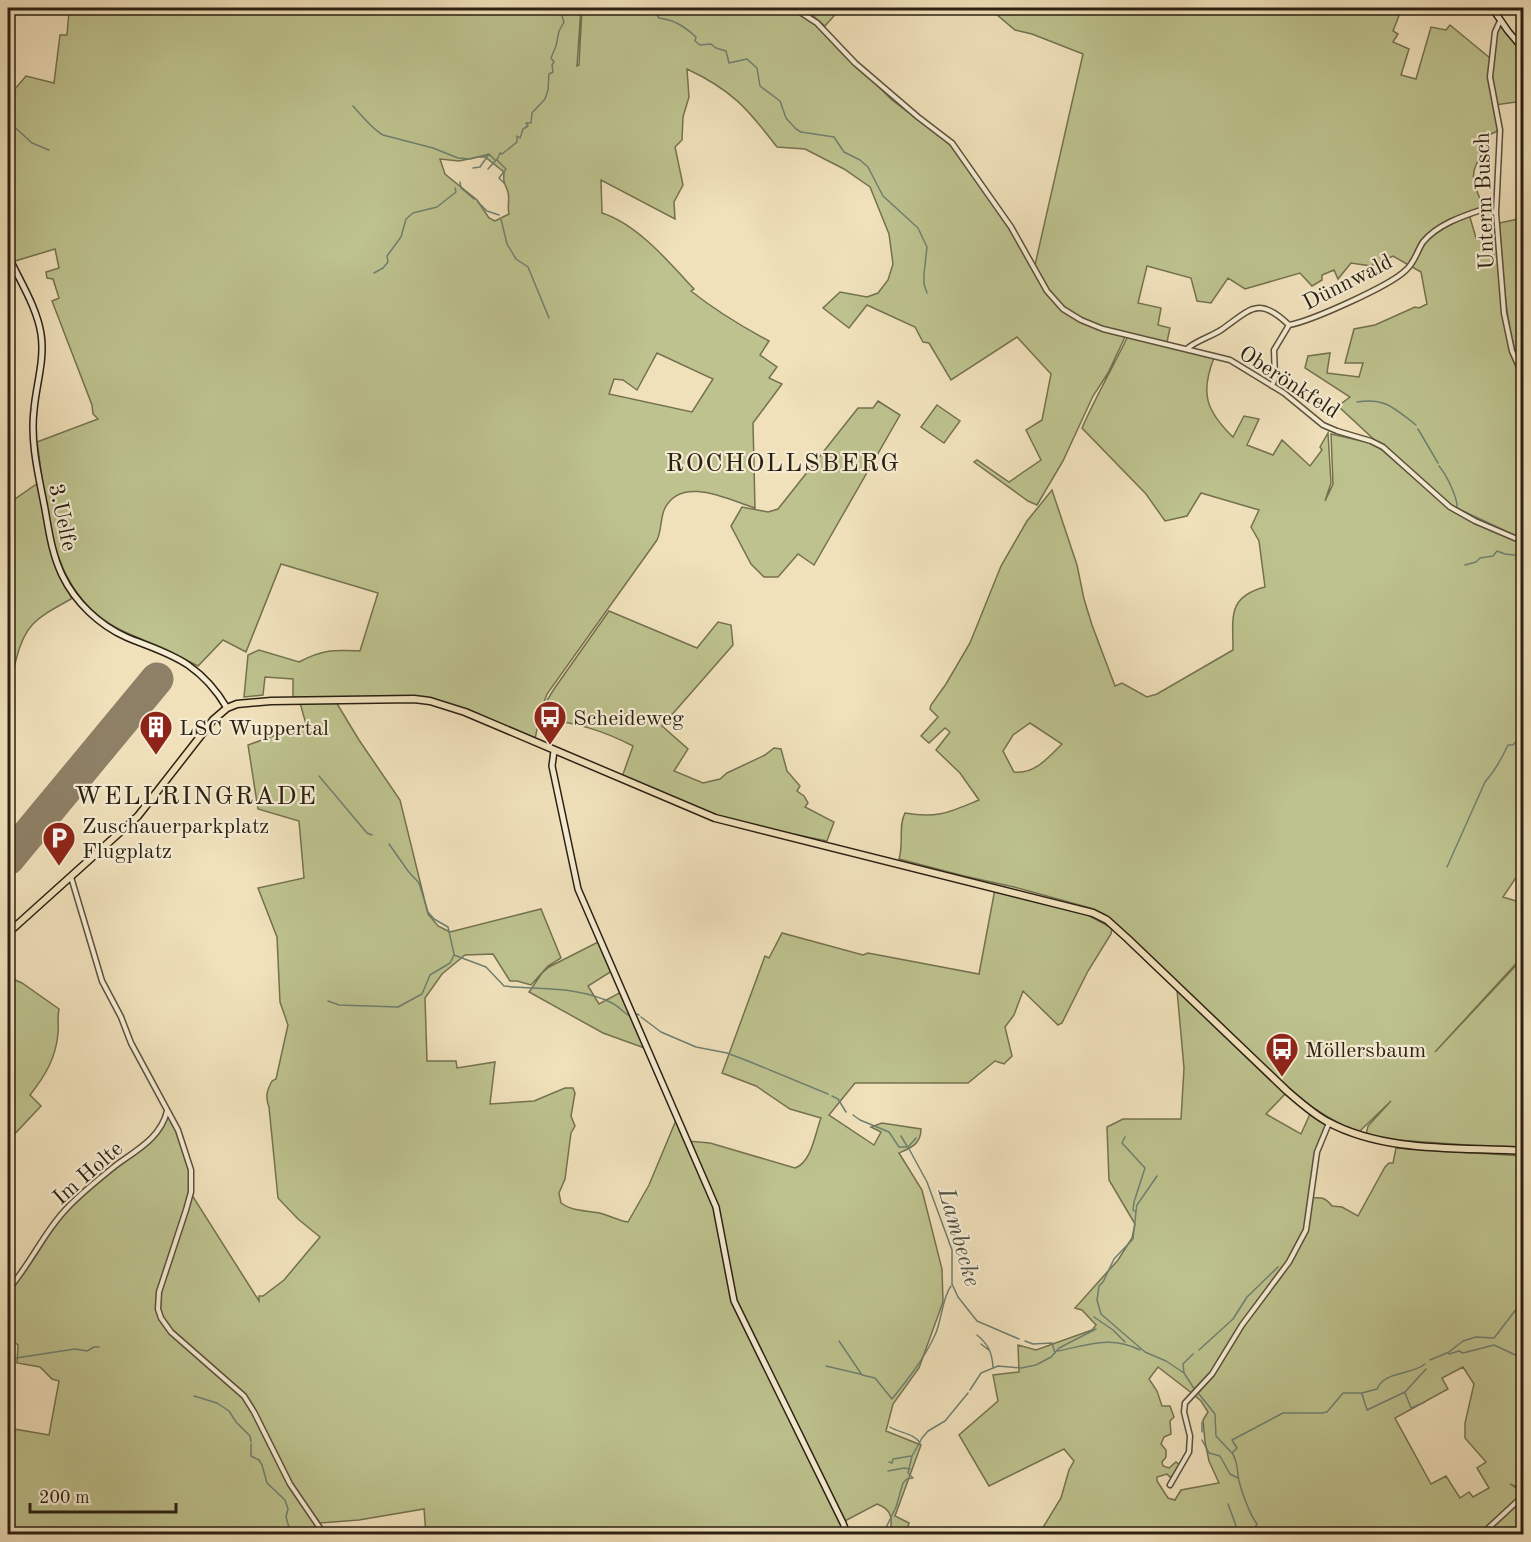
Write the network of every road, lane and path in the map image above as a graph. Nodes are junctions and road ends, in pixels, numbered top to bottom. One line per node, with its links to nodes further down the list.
1 (794, 8): 9 (street, Oberönkfeld)
2 (1492, 8): 3 (street)
3 (1500, 21): 4 (street); 5 (street, Unterm Busch)
4 (1524, 50)
5 (1496, 213): 7 (street, Dünnwald); 10 (street, Unterm Busch)
6 (8, 255): 13 (street, 3.Uelfe)
7 (1295, 324): 8 (street, Oberönkfeld)
8 (1289, 325): 9 (street, Oberönkfeld); 11 (street)
9 (1187, 348): 11 (street, Oberönkfeld)
10 (1524, 378)
11 (1272, 386): 12 (street, Oberönkfeld)
12 (1524, 542)
13 (227, 708): 14 (main road); 15 (main road)
14 (554, 751): 18 (main road); 24 (street)
15 (70, 877): 16 (main road); 17 (street)
16 (8, 933)
17 (167, 1110): 20 (street, Im Holte); 23 (street)
18 (1329, 1123): 19 (main road); 21 (street)
19 (1524, 1151)
20 (8, 1290)
21 (1170, 1485)
22 (1524, 1495): 25 (street)
23 (324, 1534)
24 (847, 1534)
25 (1482, 1534)

